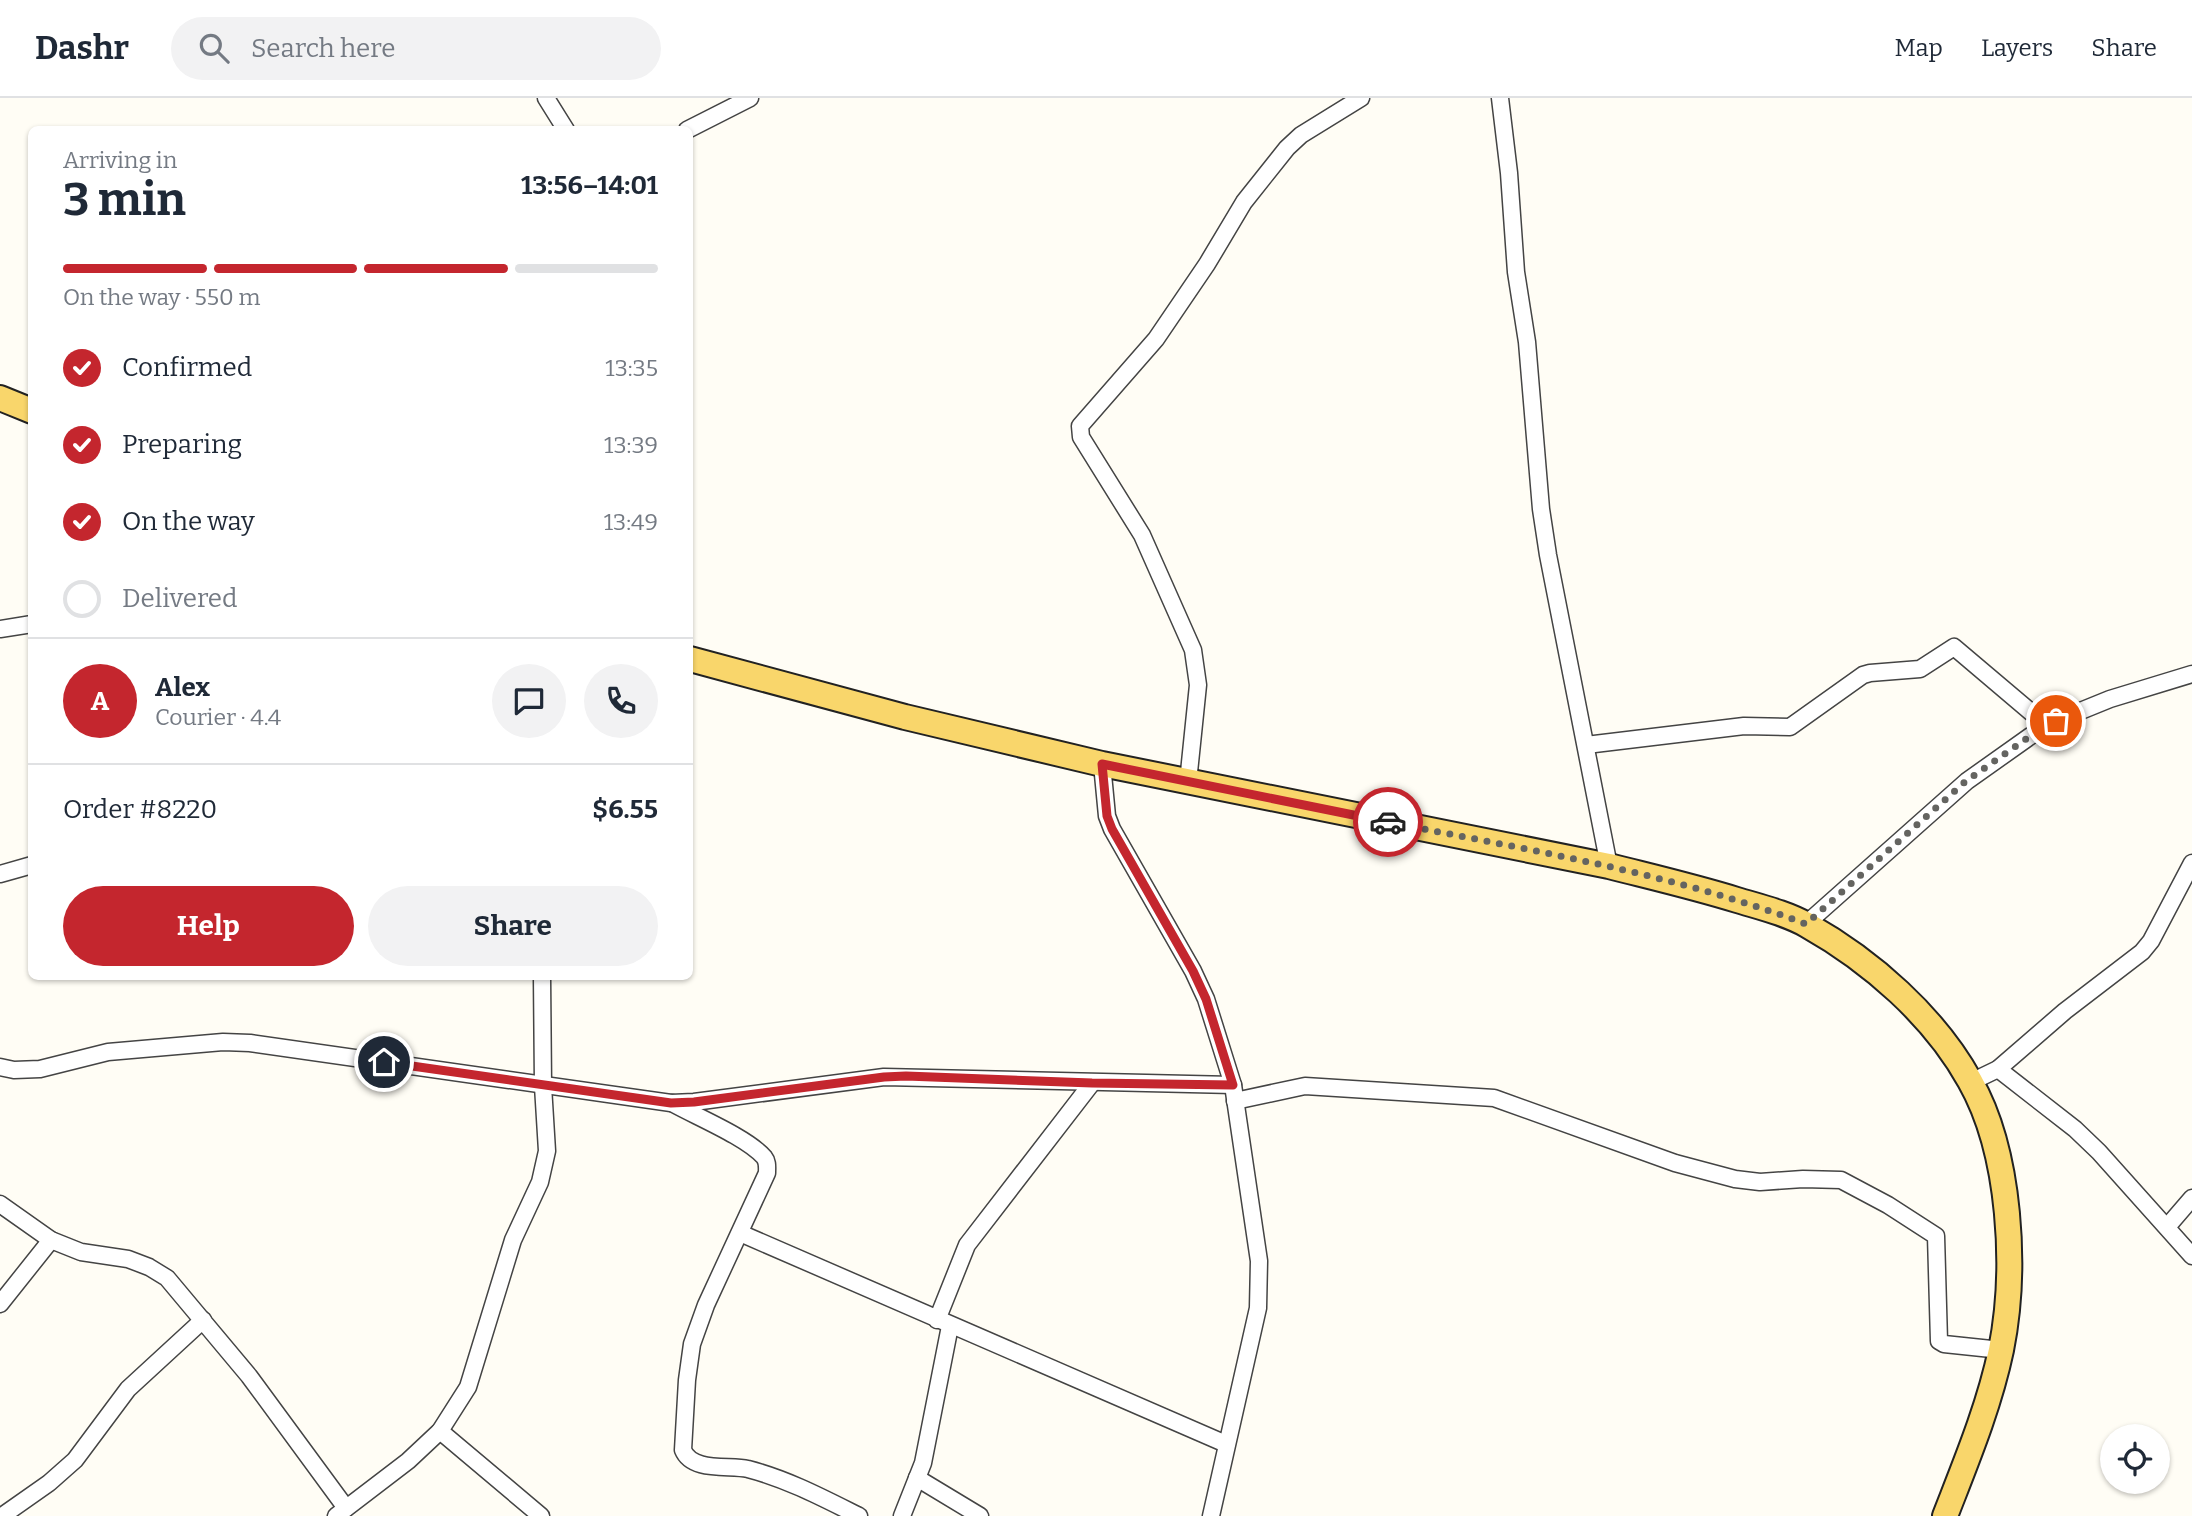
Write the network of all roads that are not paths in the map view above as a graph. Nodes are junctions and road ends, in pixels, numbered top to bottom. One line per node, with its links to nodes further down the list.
1 (546, 98): 5 (street)
2 (750, 98): 6 (street)
3 (1361, 98): 16 (street)
4 (1500, 98): 14 (street)
5 (564, 126)
6 (693, 127)
7 (0, 398): 8 (main road)
8 (28, 409)
9 (28, 625): 10 (street)
10 (0, 629)
11 (694, 664): 15 (main road)
12 (2192, 674): 13 (street)
13 (2046, 725): 14 (street); 21 (street)
14 (1586, 745): 19 (street)
15 (1102, 764): 16 (main road); 28 (street)
16 (1188, 782): 19 (main road)
17 (2192, 863): 24 (street)
18 (28, 865): 20 (street)
19 (1609, 866): 21 (main road)
20 (0, 874)
21 (1806, 924): 25 (main road)
22 (542, 980): 27 (street)
23 (0, 1067): 27 (street)
24 (1998, 1069): 25 (street); 32 (street)
25 (1971, 1082): 39 (main road)
26 (1092, 1083): 28 (street); 29 (street); 38 (street)
27 (543, 1086): 29 (street); 40 (street)
28 (1234, 1093): 39 (street); 41 (street)
29 (671, 1103): 33 (street)
30 (2192, 1198): 32 (street)
31 (0, 1204): 34 (street)
32 (2166, 1227): 35 (street)
33 (740, 1233): 38 (street); 46 (street)
34 (51, 1240): 36 (street); 37 (street)
35 (2192, 1256)
36 (0, 1304)
37 (203, 1320): 43 (street); 44 (street)
38 (943, 1323): 41 (street); 42 (street)
39 (2001, 1350): 50 (main road)
40 (440, 1431): 43 (street); 45 (street)
41 (1226, 1444): 49 (street)
42 (917, 1478): 47 (street); 48 (street)
43 (341, 1512)
44 (2, 1516)
45 (541, 1516)
46 (859, 1516)
47 (902, 1516)
48 (980, 1516)
49 (1211, 1516)
50 (1945, 1516)

